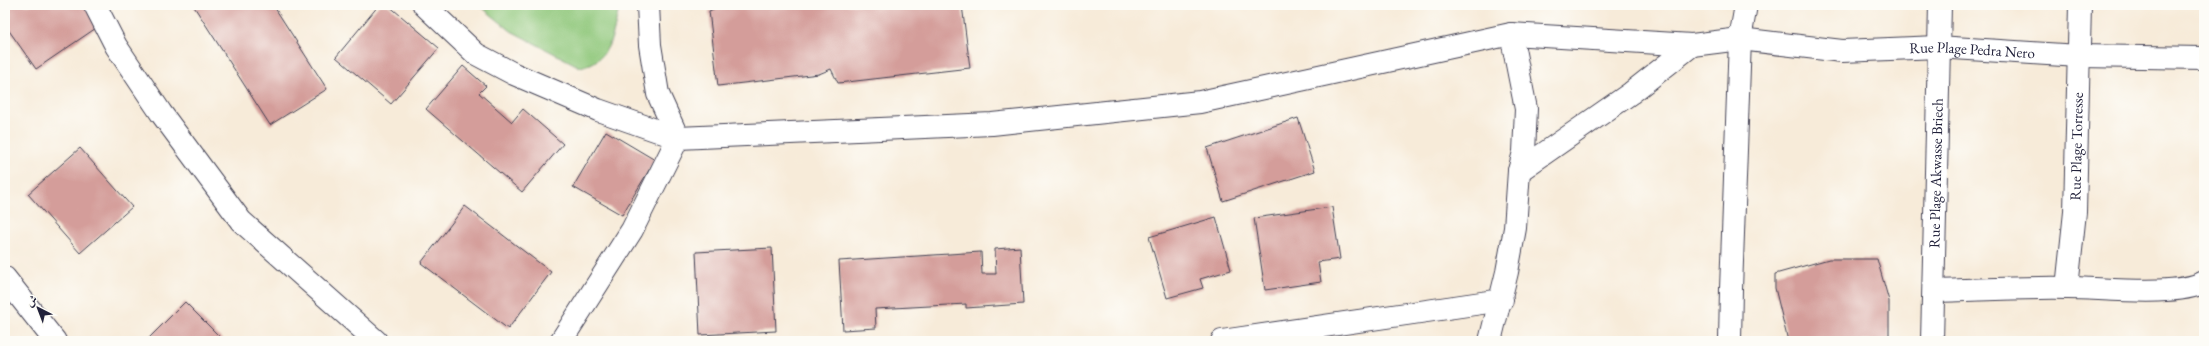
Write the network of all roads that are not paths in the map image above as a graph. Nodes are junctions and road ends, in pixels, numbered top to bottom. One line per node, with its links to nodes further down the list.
1 (95, 5): 21 (street)
2 (424, 5): 13 (street)
3 (648, 5): 13 (street)
4 (1746, 5): 8 (street)
5 (1940, 5): 10 (street, Rue Plage Akwasse Briech)
6 (2080, 5): 11 (street, Rue Plage Torresse)
7 (1511, 34): 9 (street, Rue Plage Pedra Nero); 13 (street, Rue Plage Pedra Nero); 14 (street)
8 (1740, 39): 9 (street, Rue Plage Pedra Nero); 10 (street, Rue Plage Pedra Nero); 25 (street)
9 (1692, 45): 14 (street)
10 (1938, 47): 11 (street, Rue Plage Pedra Nero); 18 (street, Rue Plage Akwasse Briech)
11 (2079, 56): 12 (street, Rue Plage Pedra Nero); 17 (street, Rue Plage Torresse)
12 (2204, 58)
13 (678, 138): 22 (street)
14 (1519, 171): 19 (street)
15 (5, 278): 20 (street)
16 (2204, 282): 17 (street)
17 (2067, 288): 18 (street)
18 (1934, 291): 26 (street, Rue Plage Akwasse Briech)
19 (1502, 300): 23 (street); 24 (street)
20 (56, 341)
21 (376, 341)
22 (561, 341)
23 (1222, 341)
24 (1490, 341)
25 (1730, 341)
26 (1932, 341)

